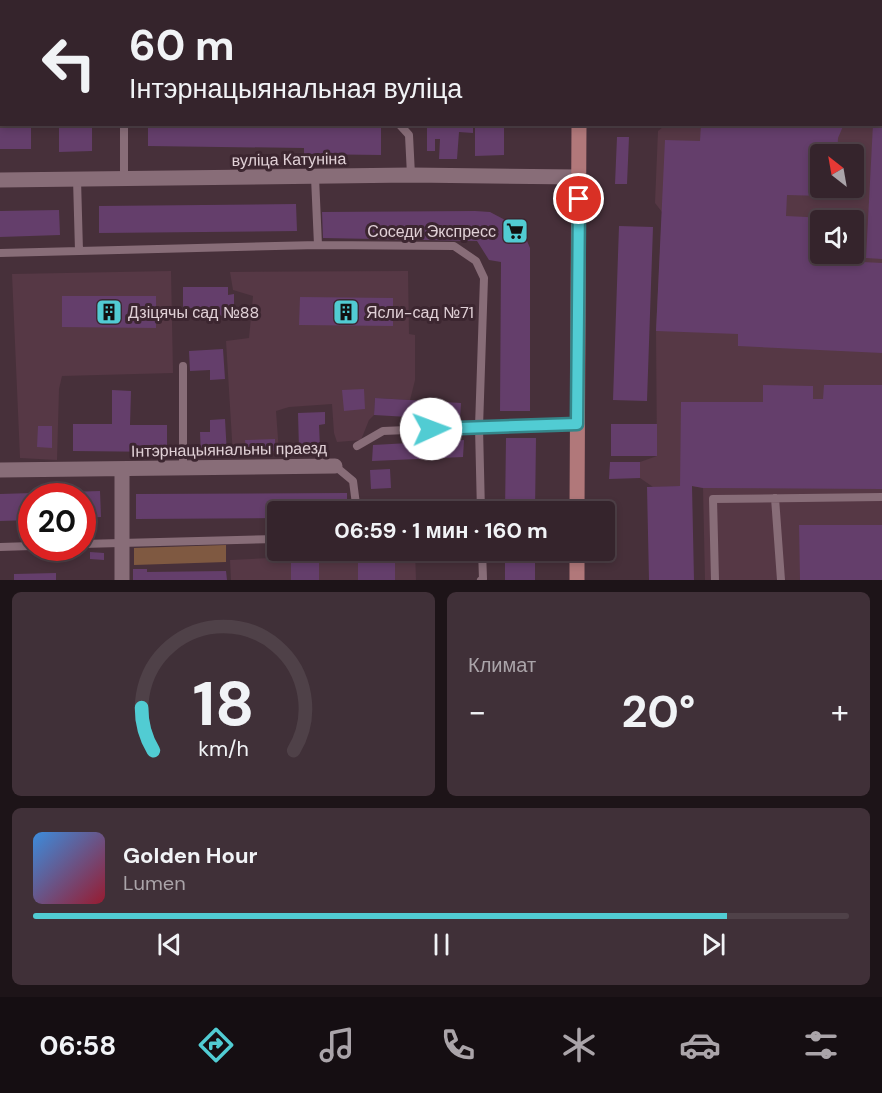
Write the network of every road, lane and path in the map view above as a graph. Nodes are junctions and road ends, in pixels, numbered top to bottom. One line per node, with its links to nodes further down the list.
1 (124, 126): 10 (lane)
2 (401, 126): 5 (lane)
3 (409, 126): 5 (lane)
4 (579, 126): 8 (main road)
5 (409, 135): 6 (lane)
6 (411, 175): 7 (street, вуліца Катуніна); 8 (street, вуліца Катуніна)
7 (315, 177): 10 (street, вуліца Катуніна); 12 (lane)
8 (579, 177): 16 (main road)
9 (76, 179): 10 (street, вуліца Катуніна); 11 (street, вуліца Катуніна); 13 (lane)
10 (124, 179)
11 (0, 180)
12 (318, 245): 13 (lane); 17 (lane)
13 (79, 251): 14 (lane)
14 (0, 253)
15 (183, 366): 20 (lane)
16 (577, 424): 17 (lane); 27 (main road)
17 (479, 427): 18 (lane); 26 (lane)
18 (357, 447)
19 (335, 466): 20 (street, Інтэрнацыянальны праезд); 25 (lane)
20 (183, 468): 21 (street, Інтэрнацыянальны праезд)
21 (122, 469): 22 (street, Інтэрнацыянальны праезд); 29 (street, Інтэрнацыянальны праезд)
22 (0, 470)
23 (882, 497): 24 (lane)
24 (775, 498): 38 (lane); 39 (lane)
25 (356, 501)
26 (481, 501)
27 (577, 501)
28 (267, 539): 29 (lane)
29 (122, 543): 30 (lane); 35 (street, Інтэрнацыянальны праезд)
30 (96, 544)
31 (18, 546): 32 (lane)
32 (0, 547)
33 (482, 561): 36 (lane)
34 (577, 561): 37 (main road)
35 (122, 578)
36 (481, 580)
37 (577, 580)
38 (715, 580)
39 (780, 580)

